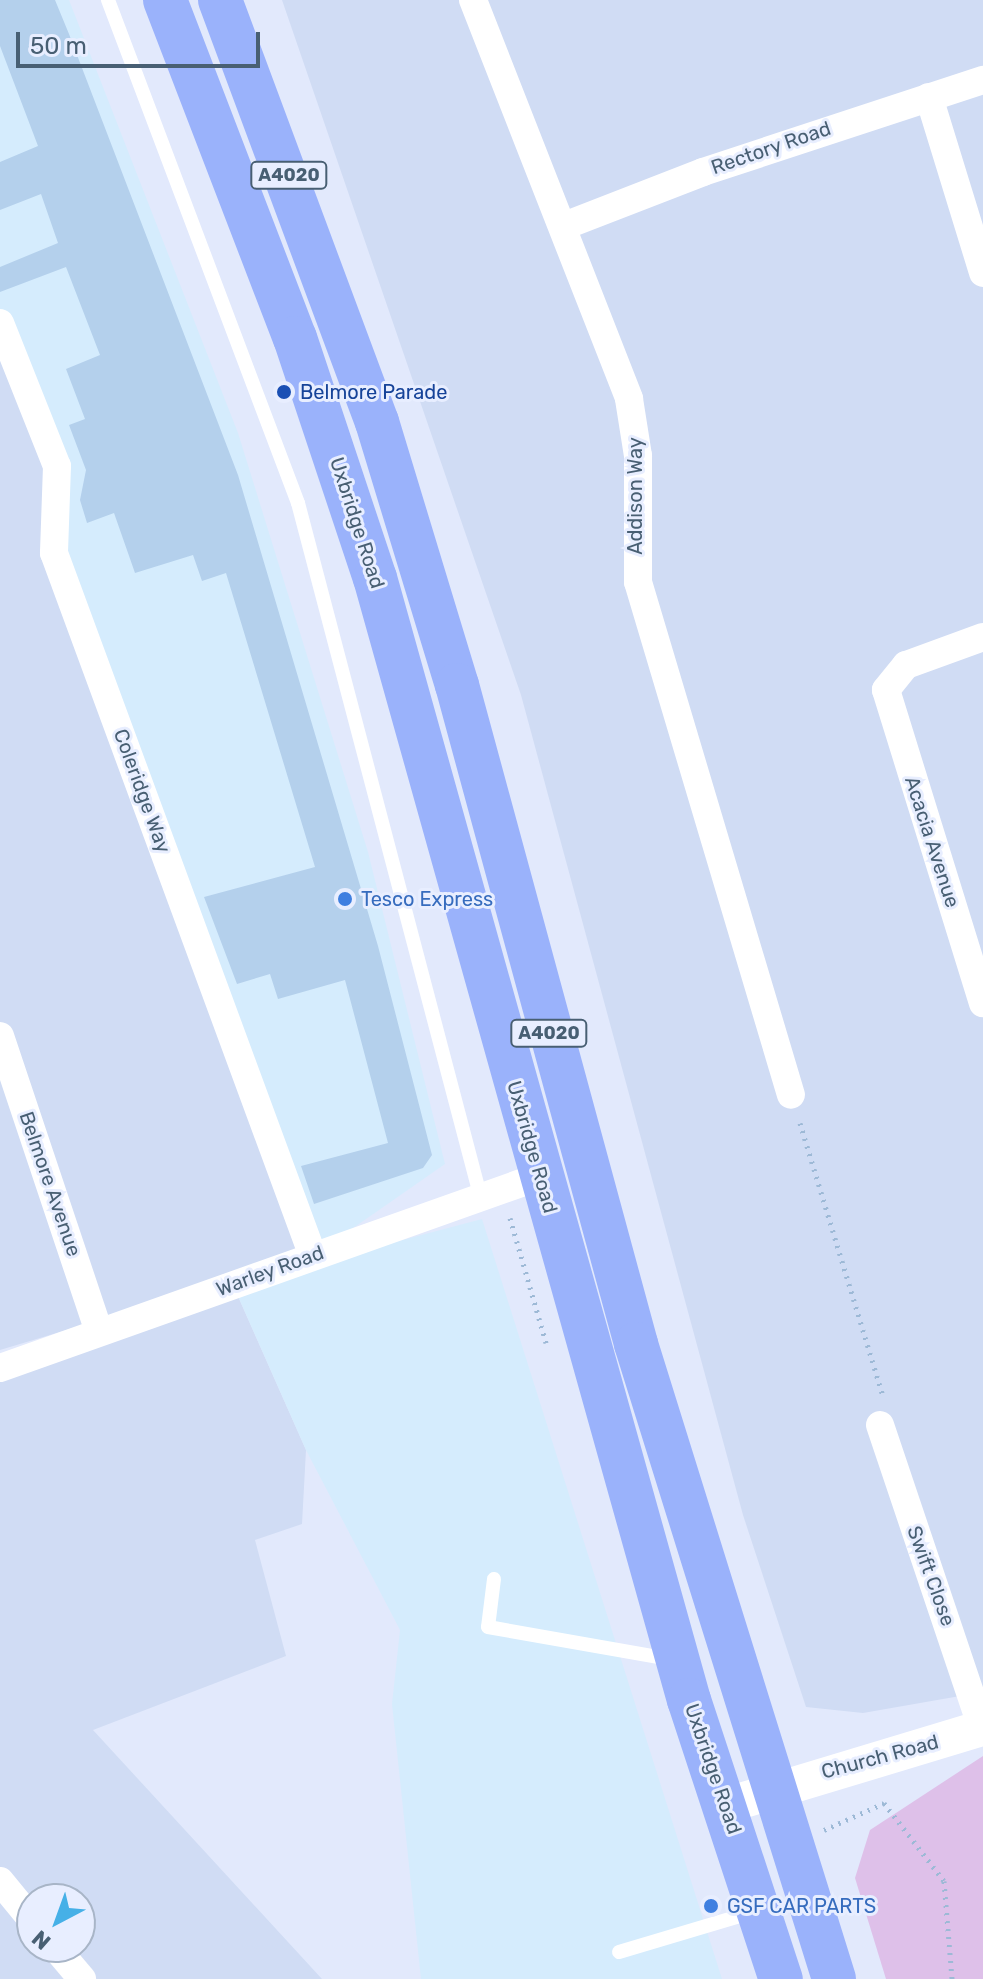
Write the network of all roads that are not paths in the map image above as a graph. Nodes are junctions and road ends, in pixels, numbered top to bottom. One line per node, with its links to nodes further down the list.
1 (108, 0): 17 (lane)
2 (165, 0): 11 (main road, Uxbridge Road / A4020)
3 (220, 0): 9 (main road, A4020)
4 (473, 0): 7 (street, Addison Way)
5 (983, 80): 6 (street, Rectory Road)
6 (929, 97): 7 (street, Rectory Road); 8 (street)
7 (564, 226): 15 (street, Addison Way)
8 (983, 273)
9 (328, 277): 11 (main road, A4020); 25 (main road, A4020)
10 (0, 323): 18 (street, Coleridge Way)
11 (295, 338): 16 (main road, Uxbridge Road / A4020)
12 (983, 637): 13 (street, Acacia Avenue)
13 (983, 1003)
14 (0, 1036): 19 (street, Belmore Avenue)
15 (791, 1095)
16 (541, 1176): 17 (street, Warley Road); 23 (main road, Uxbridge Road / A4020)
17 (480, 1195): 18 (street, Warley Road)
18 (313, 1256): 19 (street, Warley Road)
19 (99, 1332): 20 (street, Warley Road)
20 (0, 1368)
21 (880, 1425): 24 (street, Swift Close)
22 (494, 1579): 23 (lane)
23 (678, 1661): 26 (main road, Uxbridge Road / A4020)
24 (983, 1728): 25 (street, Church Road)
25 (777, 1786): 26 (street, Church Road); 34 (main road, A4020)
26 (724, 1806): 29 (main road, Uxbridge Road / A4020)
27 (0, 1881): 28 (street)
28 (16, 1900)
29 (761, 1909): 30 (lane); 33 (main road, Uxbridge Road / A4020)
30 (619, 1952)
31 (68, 1963): 32 (street)
32 (82, 1979)
33 (781, 1979)
34 (834, 1979)

